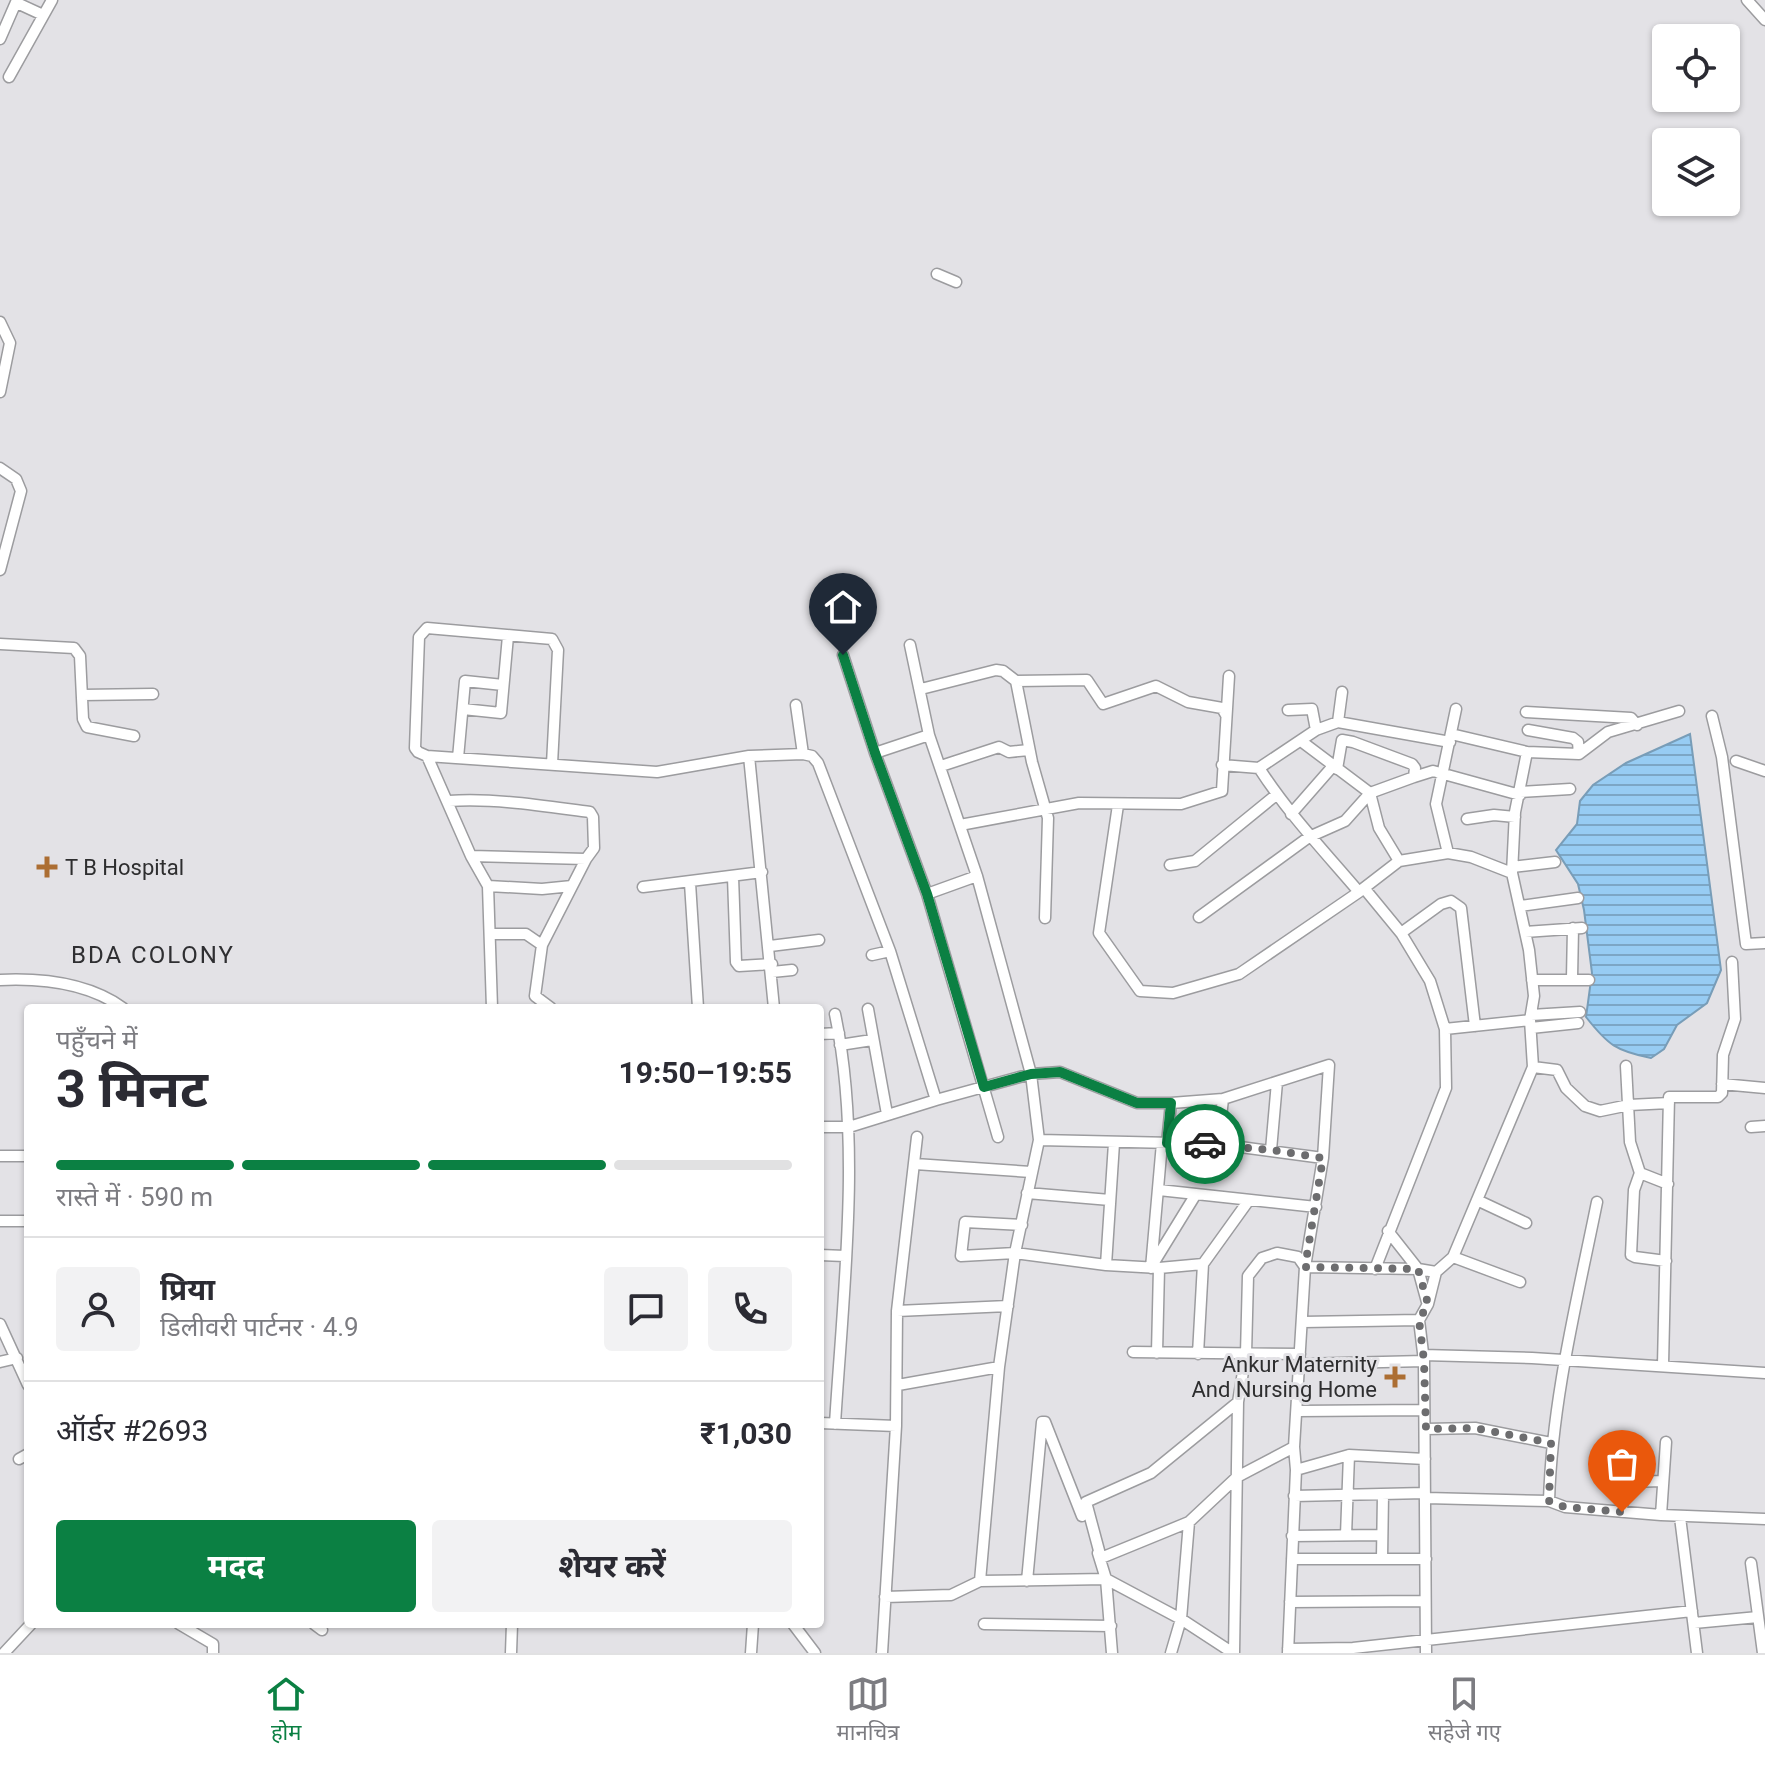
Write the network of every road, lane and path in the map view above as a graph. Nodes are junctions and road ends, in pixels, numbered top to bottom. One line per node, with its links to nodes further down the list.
1 (52, 0): 4 (street)
2 (1747, 0): 5 (street)
3 (17, 2): 4 (street); 6 (street)
4 (43, 15): 7 (street)
5 (1765, 20)
6 (0, 39)
7 (9, 77)
8 (937, 274): 9 (street)
9 (956, 282)
10 (0, 322): 11 (street)
11 (0, 392)
12 (0, 468): 13 (street)
13 (0, 570)
14 (508, 636): 20 (street); 46 (street); 50 (street)
15 (0, 644): 24 (street)
16 (910, 645): 21 (street)
17 (843, 655): 43 (street)
18 (1229, 676): 31 (street)
19 (1016, 681): 21 (street); 31 (street); 41 (street)
20 (503, 685): 26 (street); 26 (street)
21 (921, 689): 37 (street)
22 (1342, 692): 33 (street)
23 (153, 694): 24 (street)
24 (82, 695): 38 (street)
25 (796, 705): 44 (street)
26 (463, 709): 48 (street)
27 (1456, 709): 39 (street)
28 (1288, 710): 35 (street)
29 (1679, 711): 34 (street)
30 (1526, 712): 34 (street)
31 (1226, 715): 51 (street)
32 (1712, 716): 94 (street)
33 (1338, 722): 35 (street); 39 (street)
34 (1637, 725): 45 (street)
35 (1316, 730): 40 (street)
36 (1528, 730): 45 (street)
37 (929, 735): 43 (street); 52 (street)
38 (134, 736)
39 (1450, 738): 42 (street); 56 (street)
40 (1301, 741): 53 (street); 54 (street)
41 (1029, 750): 52 (street); 64 (street)
42 (1527, 752): 45 (street); 60 (street)
43 (875, 753): 85 (street)
44 (803, 754): 47 (street); 97 (street)
45 (1579, 754)
46 (427, 756): 48 (street); 62 (street)
47 (749, 756): 50 (street); 77 (street)
48 (458, 758): 50 (street)
49 (1736, 761): 55 (street)
50 (552, 764)
51 (1222, 765): 53 (street); 63 (street)
52 (941, 766): 68 (street)
53 (1259, 768): 61 (street)
54 (1335, 768): 57 (street); 59 (street); 65 (street)
55 (1765, 771)
56 (1442, 773): 57 (street); 60 (street); 70 (street)
57 (1414, 777): 59 (street)
58 (1570, 789): 60 (street)
59 (1370, 793): 69 (street); 73 (street)
60 (1520, 793): 66 (street)
61 (1276, 795): 65 (street); 75 (street)
62 (449, 801): 71 (street); 72 (street)
63 (1118, 805): 64 (street); 84 (street)
64 (1046, 809): 68 (street); 89 (street)
65 (1291, 814): 69 (street)
66 (1515, 817): 67 (street); 76 (street)
67 (1467, 819)
68 (960, 825): 78 (street)
69 (1309, 837): 84 (street); 88 (street)
70 (1448, 853): 73 (street); 76 (street)
71 (471, 856): 72 (street); 81 (street)
72 (586, 859): 82 (street)
73 (1399, 861): 84 (street)
74 (1555, 862): 76 (street)
75 (1170, 865)
76 (1512, 870): 87 (street)
77 (762, 872): 79 (street); 96 (street)
78 (977, 876): 85 (street); 123 (street)
79 (733, 877): 80 (street); 100 (street)
80 (690, 883): 83 (street); 109 (street)
81 (488, 886): 82 (street); 92 (street)
82 (572, 886): 95 (street)
83 (643, 887)
84 (1362, 890): 91 (street)
85 (927, 894): 126 (street)
86 (1578, 898): 87 (street)
87 (1520, 906): 90 (street)
88 (1199, 917)
89 (1045, 918)
90 (1525, 932): 102 (street); 104 (street)
91 (1401, 933): 115 (street); 116 (street)
92 (490, 934): 95 (street); 107 (street)
93 (819, 940): 96 (street)
94 (1765, 943)
95 (542, 945): 108 (street)
96 (770, 946): 100 (street)
97 (890, 951): 98 (street); 129 (street)
98 (872, 955)
99 (1732, 962): 125 (street)
100 (772, 968): 101 (street); 110 (street)
101 (792, 970)
102 (1572, 978): 104 (street); 105 (street)
103 (0, 980): 106 (street)
104 (1532, 980): 114 (street)
105 (1589, 980)
106 (116, 1004)
107 (492, 1004)
108 (546, 1004)
109 (698, 1004)
110 (774, 1004)
111 (868, 1009): 119 (street)
112 (835, 1014): 117 (street)
113 (1579, 1017): 114 (street)
114 (1530, 1021): 115 (street); 122 (street)
115 (1475, 1026): 116 (street)
116 (1445, 1029): 164 (street)
117 (839, 1033): 118 (street); 120 (street)
118 (824, 1034)
119 (872, 1040): 120 (street); 133 (street)
120 (840, 1045): 136 (street)
121 (1626, 1066): 132 (street)
122 (1533, 1067): 132 (street); 157 (street)
123 (1031, 1074): 126 (street); 130 (street); 140 (street)
124 (1277, 1082): 128 (street); 144 (street); 147 (street)
125 (1722, 1084): 127 (street); 131 (street)
126 (984, 1087): 129 (street); 139 (street)
127 (1765, 1088)
128 (1223, 1099): 130 (street); 143 (street)
129 (936, 1100): 133 (street)
130 (1171, 1103): 142 (street)
131 (1669, 1103): 132 (street); 151 (street)
132 (1629, 1105): 150 (street)
133 (887, 1114): 136 (street)
134 (1765, 1126): 137 (street)
135 (824, 1127): 136 (street)
136 (849, 1127): 167 (street)
137 (1751, 1127)
138 (917, 1137): 148 (street)
139 (998, 1137)
140 (1039, 1140): 141 (street); 149 (street)
141 (1114, 1143): 142 (street); 155 (street)
142 (1164, 1143): 143 (street); 152 (street)
143 (1218, 1144): 144 (street)
144 (1271, 1150): 147 (street)
145 (0, 1156): 146 (street)
146 (24, 1156)
147 (1323, 1158): 159 (street)
148 (915, 1164): 149 (street); 180 (street)
149 (1031, 1172): 153 (street)
150 (1640, 1173): 151 (street); 169 (street)
151 (1668, 1184): 169 (street)
152 (1159, 1190): 154 (street); 173 (street)
153 (1027, 1193): 155 (street); 163 (street)
154 (1196, 1194): 156 (street); 173 (street)
155 (1110, 1200): 171 (street)
156 (1249, 1200): 159 (street); 170 (street)
157 (1479, 1201): 162 (street); 168 (street)
158 (1597, 1202): 191 (street)
159 (1316, 1207): 172 (street)
160 (0, 1221): 161 (street)
161 (24, 1221)
162 (1526, 1223)
163 (1022, 1225): 165 (street); 165 (street)
164 (1388, 1231): 174 (street); 175 (street)
165 (1015, 1253): 171 (street); 179 (street)
166 (824, 1255): 167 (street)
167 (845, 1256): 202 (street)
168 (1453, 1257): 176 (street); 177 (street)
169 (1666, 1261): 193 (street)
170 (1203, 1264): 173 (street); 186 (street)
171 (1106, 1265): 173 (street)
172 (1305, 1267): 174 (street); 182 (street); 187 (street)
173 (1155, 1268): 185 (street)
174 (1375, 1269): 175 (street)
175 (1418, 1269): 176 (street); 178 (street)
176 (1436, 1272): 178 (street)
177 (1520, 1282)
178 (1428, 1304): 181 (street)
179 (1008, 1306): 180 (street); 194 (street)
180 (897, 1311): 197 (street)
181 (1419, 1320): 182 (street); 189 (street)
182 (1303, 1322): 190 (street)
183 (0, 1324): 188 (street)
184 (1133, 1352): 185 (street)
185 (1157, 1353): 186 (street)
186 (1198, 1354): 187 (street)
187 (1246, 1354): 190 (street); 198 (street)
188 (17, 1358): 192 (street); 196 (street)
189 (1424, 1358): 190 (street); 191 (street); 199 (street)
190 (1300, 1359): 200 (street)
191 (1565, 1360): 193 (street); 206 (street)
192 (0, 1362)
193 (1663, 1365): 195 (street)
194 (999, 1367): 197 (street); 232 (street)
195 (1765, 1373)
196 (24, 1375)
197 (898, 1385): 203 (street)
198 (1238, 1402): 211 (street); 226 (street)
199 (1424, 1410): 200 (street); 204 (street)
200 (1298, 1411): 207 (street)
201 (824, 1423): 202 (street)
202 (835, 1424): 203 (street)
203 (896, 1426): 234 (street)
204 (1426, 1429): 206 (street); 209 (street)
205 (1666, 1442): 212 (street)
206 (1551, 1443): 217 (street)
207 (1294, 1447): 210 (street); 211 (street)
208 (1349, 1455): 209 (street); 210 (street); 213 (street)
209 (1425, 1459): 216 (street)
210 (1296, 1470): 215 (street)
211 (1237, 1477): 222 (street); 260 (street)
212 (1663, 1481): 218 (street); 219 (street)
213 (1347, 1494): 214 (street); 215 (street); 223 (street)
214 (1383, 1495): 216 (street); 224 (street)
215 (1294, 1496): 225 (street)
216 (1425, 1496): 217 (street); 229 (street)
217 (1549, 1501): 218 (street)
218 (1622, 1512): 219 (street)
219 (1661, 1515): 220 (street)
220 (1680, 1517): 221 (street); 237 (street)
221 (1765, 1519)
222 (1189, 1522): 226 (street); 239 (street)
223 (1346, 1535): 224 (street); 225 (street)
224 (1382, 1535): 227 (street)
225 (1292, 1536): 228 (street)
226 (1101, 1558): 231 (street); 233 (street)
227 (1382, 1558): 228 (street); 229 (street)
228 (1292, 1559): 236 (street)
229 (1426, 1559): 235 (street)
230 (1751, 1563): 238 (street)
231 (1106, 1579): 233 (street); 239 (street); 242 (street)
232 (980, 1581): 233 (street); 234 (street)
233 (1027, 1581)
234 (885, 1597): 257 (street)
235 (1424, 1601): 236 (street); 248 (street)
236 (1290, 1602): 250 (street)
237 (1692, 1611): 240 (street); 248 (street)
238 (1758, 1617): 240 (street); 263 (street)
239 (1181, 1619): 259 (street); 260 (street)
240 (1694, 1623): 262 (street)
241 (984, 1624): 242 (street)
242 (1111, 1626): 258 (street)
243 (27, 1628): 252 (street)
244 (186, 1628): 253 (street)
245 (512, 1628): 254 (street)
246 (753, 1628): 255 (street)
247 (796, 1628): 256 (street)
248 (1426, 1638): 249 (street); 261 (street)
249 (1375, 1649): 251 (street)
250 (1288, 1651): 251 (street)
251 (1329, 1651)
252 (4, 1653)
253 (213, 1653)
254 (511, 1653)
255 (751, 1653)
256 (815, 1653)
257 (882, 1653)
258 (1112, 1653)
259 (1171, 1653)
260 (1234, 1653)
261 (1426, 1653)
262 (1697, 1653)
263 (1763, 1653)

